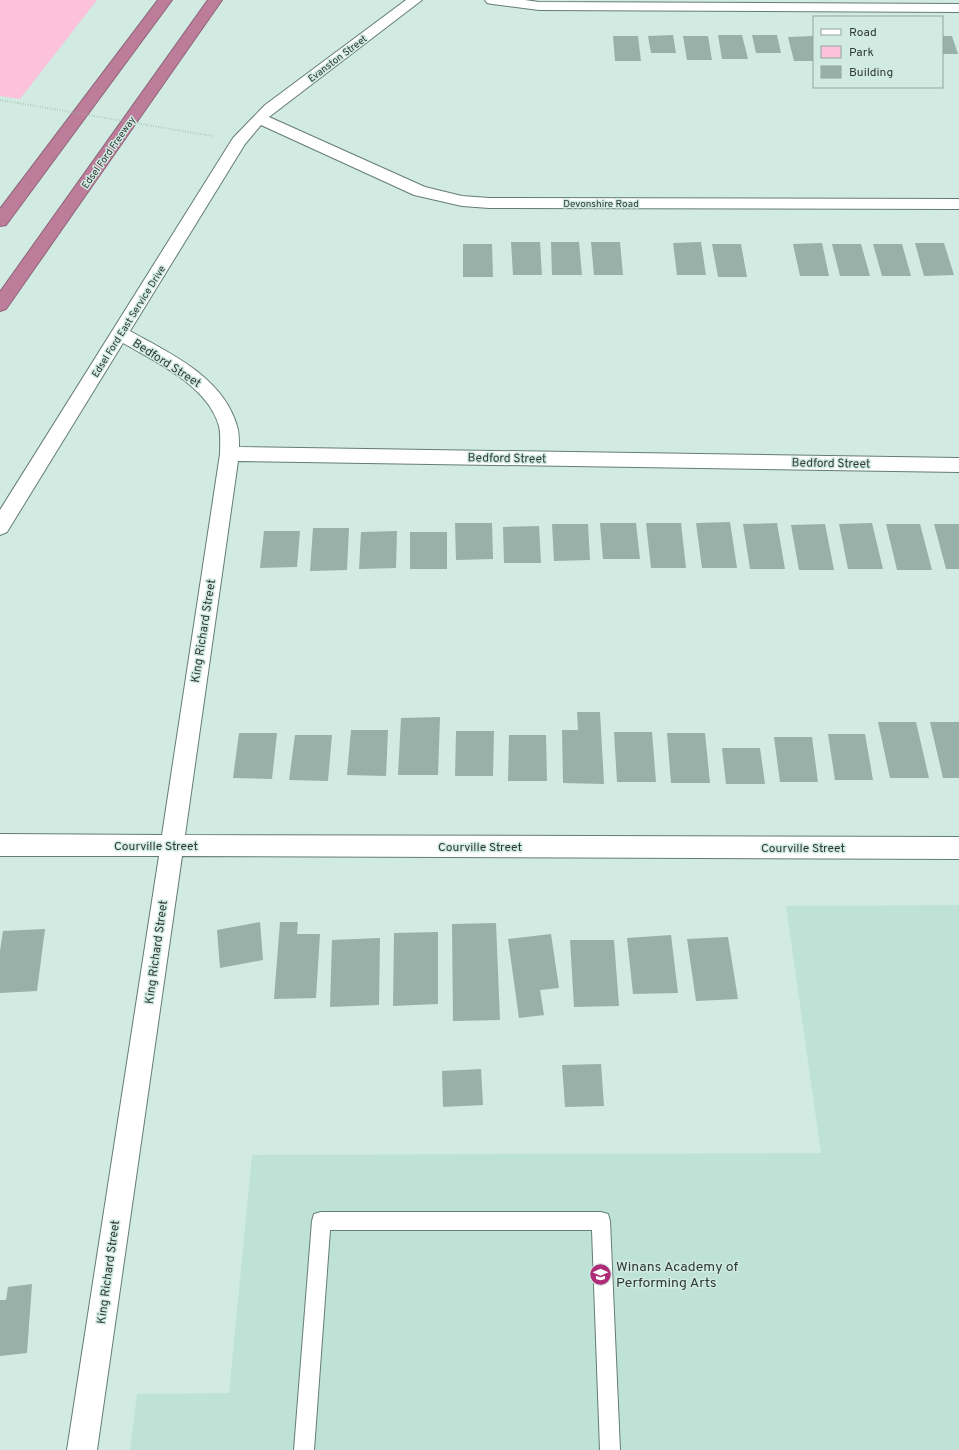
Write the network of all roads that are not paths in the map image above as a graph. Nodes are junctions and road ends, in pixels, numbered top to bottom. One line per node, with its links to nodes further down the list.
1 (165, 0): 8 (highway)
2 (216, 0): 9 (highway, Edsel Ford Freeway)
3 (415, 0): 6 (street, Evanston Street)
4 (492, 0): 5 (street)
5 (959, 8)
6 (259, 118): 7 (street, Devonshire Road); 10 (street, Edsel Ford East Service Drive)
7 (959, 204)
8 (0, 221)
9 (0, 305)
10 (120, 333): 11 (street, Bedford Street); 13 (street, Edsel Ford East Service Drive)
11 (230, 454): 12 (street, Bedford Street); 15 (street, King Richard Street)
12 (959, 466)
13 (0, 527)
14 (0, 845): 15 (street, Courville Street)
15 (171, 846): 16 (street, Courville Street); 17 (street, King Richard Street)
16 (959, 848)
17 (82, 1450)
18 (304, 1450): 19 (lane)
19 (610, 1450)

